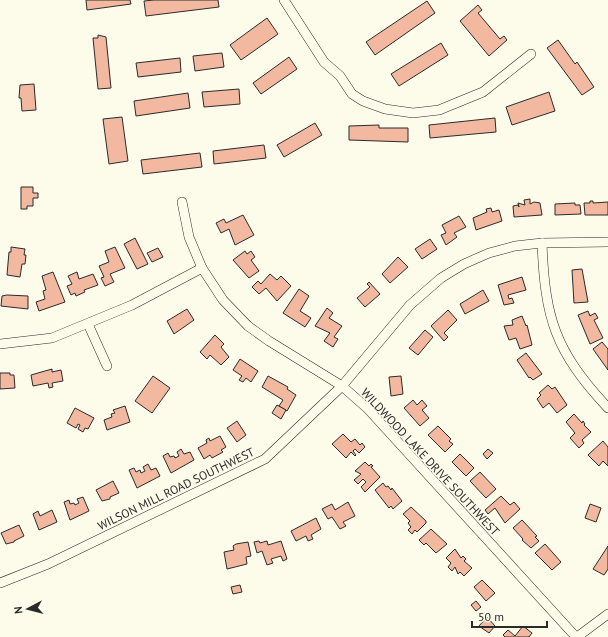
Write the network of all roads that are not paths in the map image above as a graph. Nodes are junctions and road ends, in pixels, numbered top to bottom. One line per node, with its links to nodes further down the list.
1 (284, 0): 2 (street)
2 (531, 54)
3 (182, 202): 6 (street, WILDWOOD LAKE DRIVE SOUTHWEST)
4 (608, 242): 5 (street, WILSON MILL ROAD SOUTHWEST)
5 (542, 243): 10 (street, WILSON MILL ROAD SOUTHWEST); 11 (street)
6 (202, 268): 7 (street); 10 (street, WILDWOOD LAKE DRIVE SOUTHWEST)
7 (88, 324): 8 (street); 9 (street)
8 (0, 344)
9 (107, 366)
10 (342, 386): 12 (street, WILSON MILL ROAD SOUTHWEST); 14 (street, WILDWOOD LAKE DRIVE SOUTHWEST)
11 (608, 408)
12 (0, 583)
13 (608, 614): 14 (street)
14 (576, 637)

